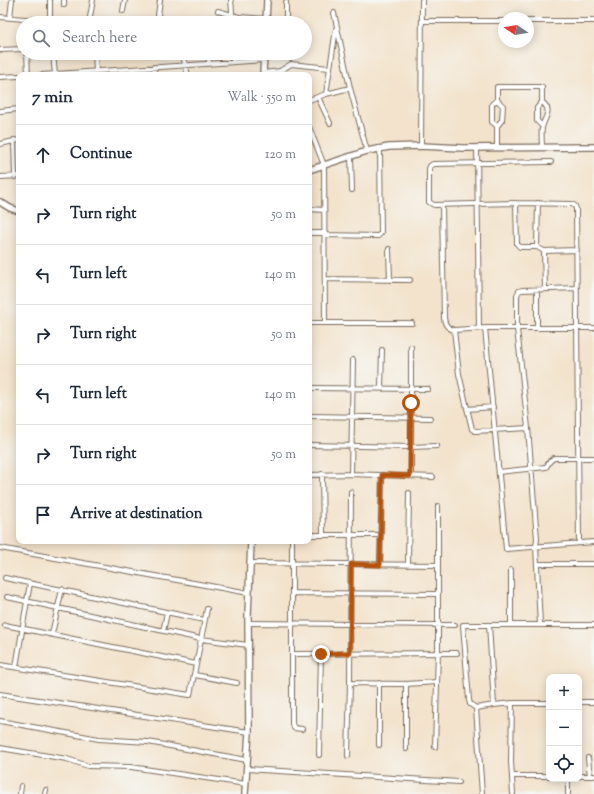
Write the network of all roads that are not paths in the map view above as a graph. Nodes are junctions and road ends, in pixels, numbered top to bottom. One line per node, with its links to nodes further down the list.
1 (12, 0): 23 (street)
2 (50, 0): 17 (street)
3 (64, 0): 11 (street)
4 (93, 0): 18 (street)
5 (125, 0): 12 (street)
6 (160, 0): 15 (street)
7 (232, 0): 16 (street)
8 (267, 0): 20 (street)
9 (422, 0): 25 (street)
10 (286, 2): 21 (street)
11 (64, 5)
12 (123, 11)
13 (218, 11): 16 (street)
14 (334, 13): 29 (street)
15 (158, 14)
16 (233, 15): 19 (street)
17 (50, 16)
18 (90, 16)
19 (236, 16)
20 (266, 16)
21 (286, 16)
22 (0, 17): 23 (street)
23 (10, 17): 24 (street)
24 (16, 18)
25 (422, 21): 26 (street); 69 (street)
26 (498, 21)
27 (534, 21): 28 (street)
28 (594, 21)
29 (336, 26): 42 (street); 55 (street)
30 (16, 49): 31 (street)
31 (0, 50)
32 (27, 60): 45 (street)
33 (54, 60): 46 (street)
34 (95, 60): 44 (street)
35 (184, 60): 40 (street)
36 (209, 60): 39 (street)
37 (263, 60): 38 (street); 51 (street)
38 (234, 61): 39 (street)
39 (209, 63): 40 (street)
40 (185, 65): 41 (street); 50 (street)
41 (154, 67): 43 (street); 49 (street)
42 (329, 68): 52 (street); 56 (street)
43 (125, 69): 44 (street); 48 (street)
44 (96, 71): 47 (street)
45 (28, 72)
46 (55, 72)
47 (86, 72)
48 (126, 72)
49 (154, 72)
50 (187, 72)
51 (263, 72)
52 (274, 72)
53 (16, 76): 54 (street)
54 (0, 77)
55 (350, 88): 56 (street); 75 (street)
56 (326, 94): 57 (street)
57 (318, 97): 58 (street); 63 (street)
58 (312, 99)
59 (497, 100): 60 (street); 64 (street); 64 (street)
60 (542, 102): 65 (street); 65 (street)
61 (16, 109): 62 (street)
62 (0, 111)
63 (330, 123)
64 (497, 126): 72 (street)
65 (542, 126): 73 (street)
66 (312, 135): 80 (street)
67 (14, 140): 68 (street); 79 (street)
68 (0, 144)
69 (421, 146): 71 (street); 74 (street)
70 (594, 147): 73 (street)
71 (477, 148): 72 (street); 77 (street)
72 (497, 148): 73 (street)
73 (542, 148)
74 (380, 149): 75 (street); 94 (street)
75 (367, 151): 76 (street)
76 (351, 156): 80 (street); 84 (street)
77 (478, 162): 78 (street); 86 (street); 89 (street)
78 (551, 162)
79 (16, 164)
80 (324, 165): 81 (street); 92 (street)
81 (312, 169)
82 (16, 176): 83 (street)
83 (0, 178)
84 (352, 190)
85 (0, 202): 91 (street)
86 (478, 203): 87 (street); 89 (street); 108 (street)
87 (516, 203): 88 (street); 95 (street)
88 (538, 203): 95 (street); 97 (street)
89 (442, 205): 114 (street)
90 (312, 209): 92 (street)
91 (16, 210)
92 (324, 210): 94 (street)
93 (312, 233): 94 (street)
94 (325, 234): 99 (street)
95 (537, 247): 98 (street)
96 (389, 249): 100 (street)
97 (577, 250): 98 (street); 102 (street)
98 (544, 251): 103 (street)
99 (325, 279): 100 (street); 105 (street)
100 (390, 280): 101 (street)
101 (410, 280)
102 (577, 288): 103 (street); 111 (street)
103 (545, 289): 104 (street)
104 (537, 290): 110 (street); 113 (street)
105 (325, 323): 106 (street); 107 (street)
106 (412, 323)
107 (312, 324)
108 (479, 328): 109 (street); 114 (street)
109 (485, 328): 113 (street); 123 (street)
110 (537, 328): 111 (street); 113 (street)
111 (577, 328): 112 (street); 135 (street)
112 (594, 328)
113 (517, 329): 129 (street)
114 (454, 330): 124 (street)
115 (412, 347): 121 (street)
116 (382, 350): 120 (street)
117 (354, 360): 119 (street)
118 (312, 388): 119 (street)
119 (353, 388): 120 (street); 126 (street)
120 (381, 388): 121 (street)
121 (411, 389): 122 (street); 127 (street)
122 (428, 389)
123 (493, 407): 124 (street); 130 (street)
124 (467, 409): 130 (street)
125 (312, 416): 126 (street)
126 (353, 416): 127 (street); 132 (street)
127 (410, 417): 128 (street); 134 (street)
128 (430, 418)
129 (528, 428): 130 (street); 137 (street)
130 (495, 430): 138 (street)
131 (312, 445): 132 (street)
132 (352, 446): 134 (street); 141 (street)
133 (437, 446): 134 (street)
134 (410, 447): 143 (street)
135 (578, 458): 136 (street); 137 (street); 153 (street)
136 (594, 458)
137 (531, 470): 138 (street); 156 (street)
138 (499, 472): 156 (street)
139 (312, 474): 140 (street)
140 (322, 474): 141 (street); 149 (street)
141 (351, 474): 142 (street)
142 (382, 475): 143 (street); 151 (street)
143 (410, 476): 144 (street)
144 (433, 477)
145 (351, 492): 150 (street)
146 (409, 493): 164 (street)
147 (438, 506): 165 (street)
148 (312, 535): 149 (street)
149 (323, 535): 150 (street)
150 (351, 535): 151 (street); 160 (street)
151 (381, 535): 163 (street)
152 (594, 542): 153 (street)
153 (579, 543): 156 (street)
154 (251, 544): 158 (street)
155 (292, 544): 159 (street)
156 (536, 546): 161 (street)
157 (0, 548): 170 (street)
158 (250, 563): 159 (street); 170 (street)
159 (292, 564): 160 (street); 171 (street)
160 (351, 564): 163 (street); 172 (street)
161 (537, 564): 162 (street); 188 (street)
162 (594, 564)
163 (380, 565): 164 (street)
164 (408, 565): 165 (street)
165 (438, 565): 173 (street)
166 (511, 570): 184 (street)
167 (5, 578): 168 (street)
168 (30, 583): 169 (street); 175 (street)
169 (62, 589): 176 (street); 178 (street)
170 (249, 593): 180 (street)
171 (292, 593): 172 (street); 181 (street)
172 (351, 593): 173 (street); 182 (street)
173 (438, 594): 183 (street)
174 (7, 597): 175 (street)
175 (27, 601): 176 (street); 190 (street)
176 (58, 608): 191 (street); 192 (street)
177 (206, 609): 179 (street)
178 (167, 613): 179 (street); 191 (street)
179 (204, 620): 193 (street)
180 (248, 623): 181 (street); 194 (street)
181 (292, 623): 182 (street); 198 (street)
182 (351, 623): 183 (street); 195 (street)
183 (438, 624): 186 (street); 196 (street)
184 (511, 624): 187 (street); 188 (street)
185 (6, 625): 190 (street)
186 (455, 625)
187 (489, 625): 214 (street); 215 (street)
188 (540, 625): 189 (street)
189 (594, 625)
190 (22, 629): 192 (street); 202 (street)
191 (163, 631): 193 (street)
192 (52, 634): 200 (street)
193 (201, 639): 194 (street); 200 (street)
194 (248, 645): 218 (street)
195 (350, 653): 196 (street); 199 (street); 206 (street)
196 (438, 653): 197 (street); 204 (street)
197 (457, 653)
198 (292, 654): 199 (street); 217 (street)
199 (321, 654): 223 (street)
200 (196, 664): 203 (street)
201 (0, 665): 202 (street)
202 (16, 667): 203 (street)
203 (195, 674): 205 (street)
204 (437, 682): 208 (street); 220 (street)
205 (237, 683)
206 (350, 683): 207 (street); 224 (street)
207 (379, 683): 208 (street); 219 (street)
208 (406, 684): 222 (street)
209 (0, 694): 218 (street)
210 (546, 702): 213 (street)
211 (582, 702): 212 (street)
212 (594, 702)
213 (512, 703): 214 (street); 228 (street)
214 (494, 705): 215 (street)
215 (476, 708): 237 (street)
216 (0, 721): 226 (street)
217 (302, 729)
218 (249, 732): 226 (street)
219 (379, 745)
220 (435, 747)
221 (0, 748): 233 (street)
222 (406, 750)
223 (319, 755)
224 (348, 756)
225 (588, 758): 230 (street)
226 (247, 760): 227 (street)
227 (247, 769): 231 (street); 233 (street)
228 (512, 776): 229 (street); 238 (street)
229 (546, 776)
230 (592, 776)
231 (459, 782)
232 (568, 782): 239 (street)
233 (246, 784): 236 (street)
234 (21, 786): 235 (street)
235 (20, 794)
236 (245, 794)
237 (482, 794)
238 (513, 794)
239 (568, 794)

